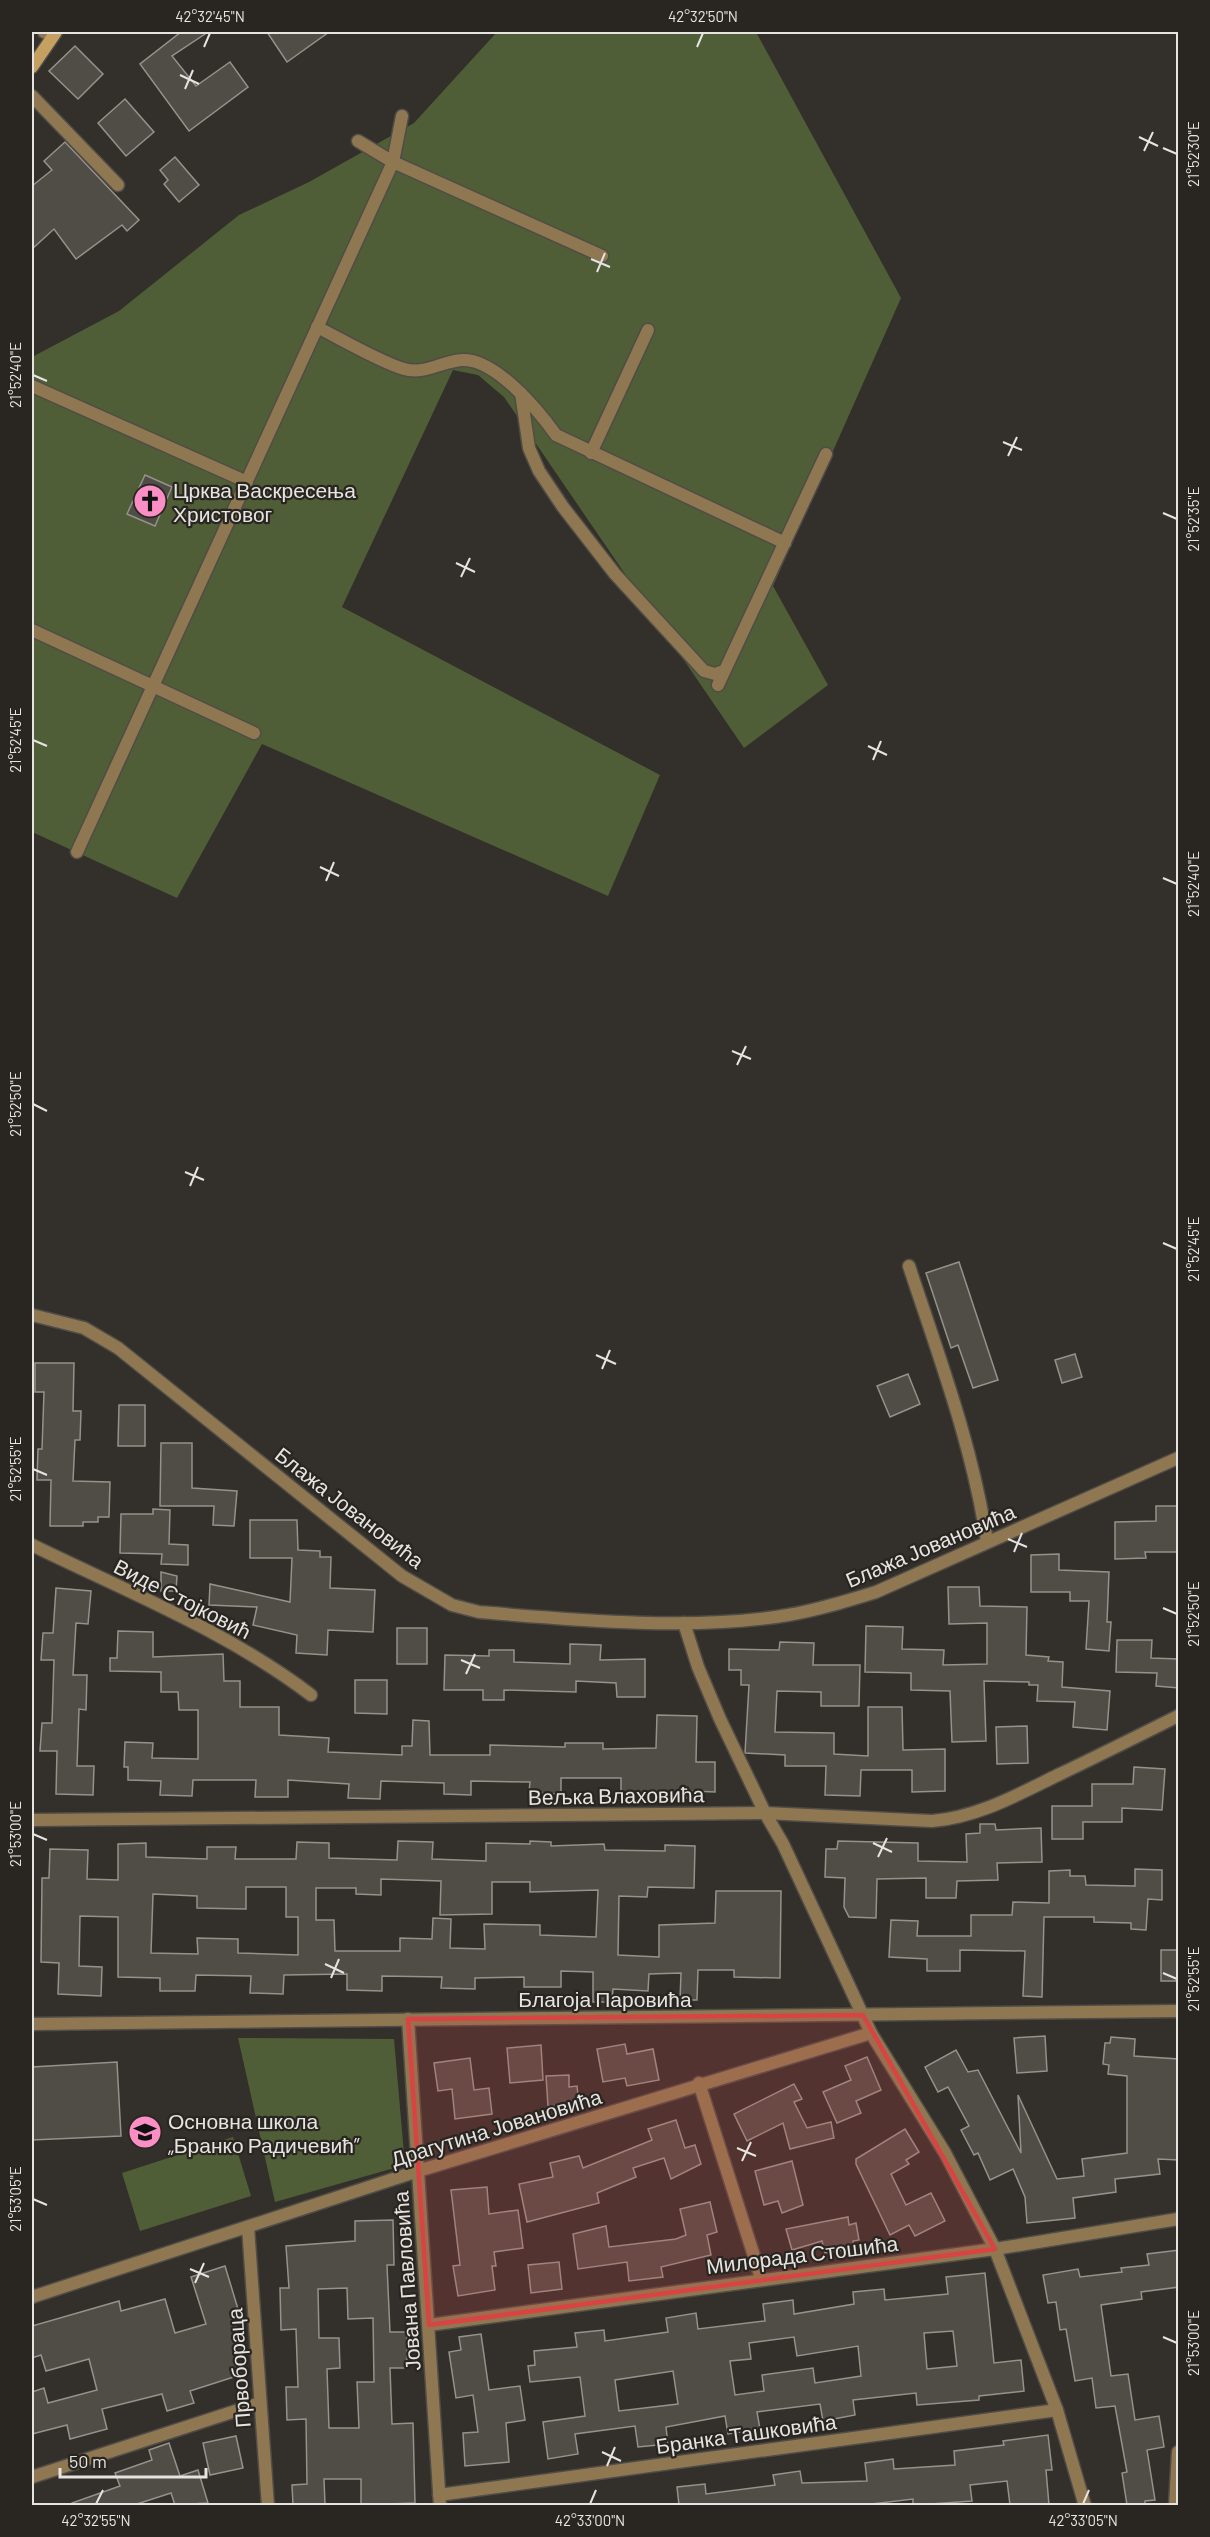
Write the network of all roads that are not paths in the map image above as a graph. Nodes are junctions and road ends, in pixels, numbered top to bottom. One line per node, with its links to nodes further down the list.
1 (51, 32): 2 (street)
2 (32, 67)
3 (32, 96): 7 (street)
4 (402, 116): 6 (street)
5 (358, 141): 6 (street)
6 (393, 162): 8 (street); 9 (street)
7 (118, 185)
8 (602, 256)
9 (317, 327): 12 (street); 15 (street)
10 (648, 330): 13 (street)
11 (32, 386): 15 (street)
12 (521, 393): 13 (street); 18 (street)
13 (591, 453): 16 (street)
14 (826, 454): 16 (street)
15 (247, 482): 20 (street)
16 (785, 543): 18 (street)
17 (32, 630): 20 (street)
18 (724, 671): 19 (street)
19 (718, 685)
20 (153, 687): 21 (street); 22 (street)
21 (254, 733)
22 (77, 852)
23 (909, 1266): 26 (street)
24 (32, 1316): 28 (street, Блажа Јовановића)
25 (1179, 1458): 26 (street, Блажа Јовановића)
26 (987, 1542): 28 (street, Блажа Јовановића)
27 (32, 1545): 29 (street, Виде Стојковић)
28 (684, 1623): 31 (street)
29 (311, 1695)
30 (1179, 1716): 31 (street, Вељка Влаховића)
31 (765, 1813): 32 (street, Вељка Влаховића); 34 (street)
32 (32, 1820)
33 (1179, 2010): 34 (street, Благоја Паровића)
34 (863, 2015): 35 (street, Благоја Паровића); 37 (street)
35 (408, 2019): 36 (street, Благоја Паровића); 39 (street, Јована Павловића)
36 (32, 2024)
37 (871, 2032): 38 (street, Драгутина Јовановића); 42 (street)
38 (699, 2083): 39 (street, Драгутина Јовановића); 43 (street)
39 (418, 2171): 41 (street, Драгутина Јовановића); 45 (street, Јована Павловића)
40 (1179, 2219): 42 (street, Милорада Стошића)
41 (248, 2227): 44 (street, Драгутина Јовановића); 46 (street, Првобораца)
42 (995, 2249): 43 (street, Милорада Стошића); 47 (street)
43 (761, 2278): 45 (street, Милорада Стошића)
44 (32, 2297)
45 (429, 2325): 50 (street, Јована Павловића)
46 (260, 2403): 49 (street); 51 (street, Првобораца)
47 (1057, 2410): 50 (street, Бранка Ташковића); 52 (street)
48 (1179, 2452): 53 (street)
49 (32, 2476)
50 (440, 2500)
51 (268, 2505)
52 (1085, 2505)
53 (1175, 2505)

